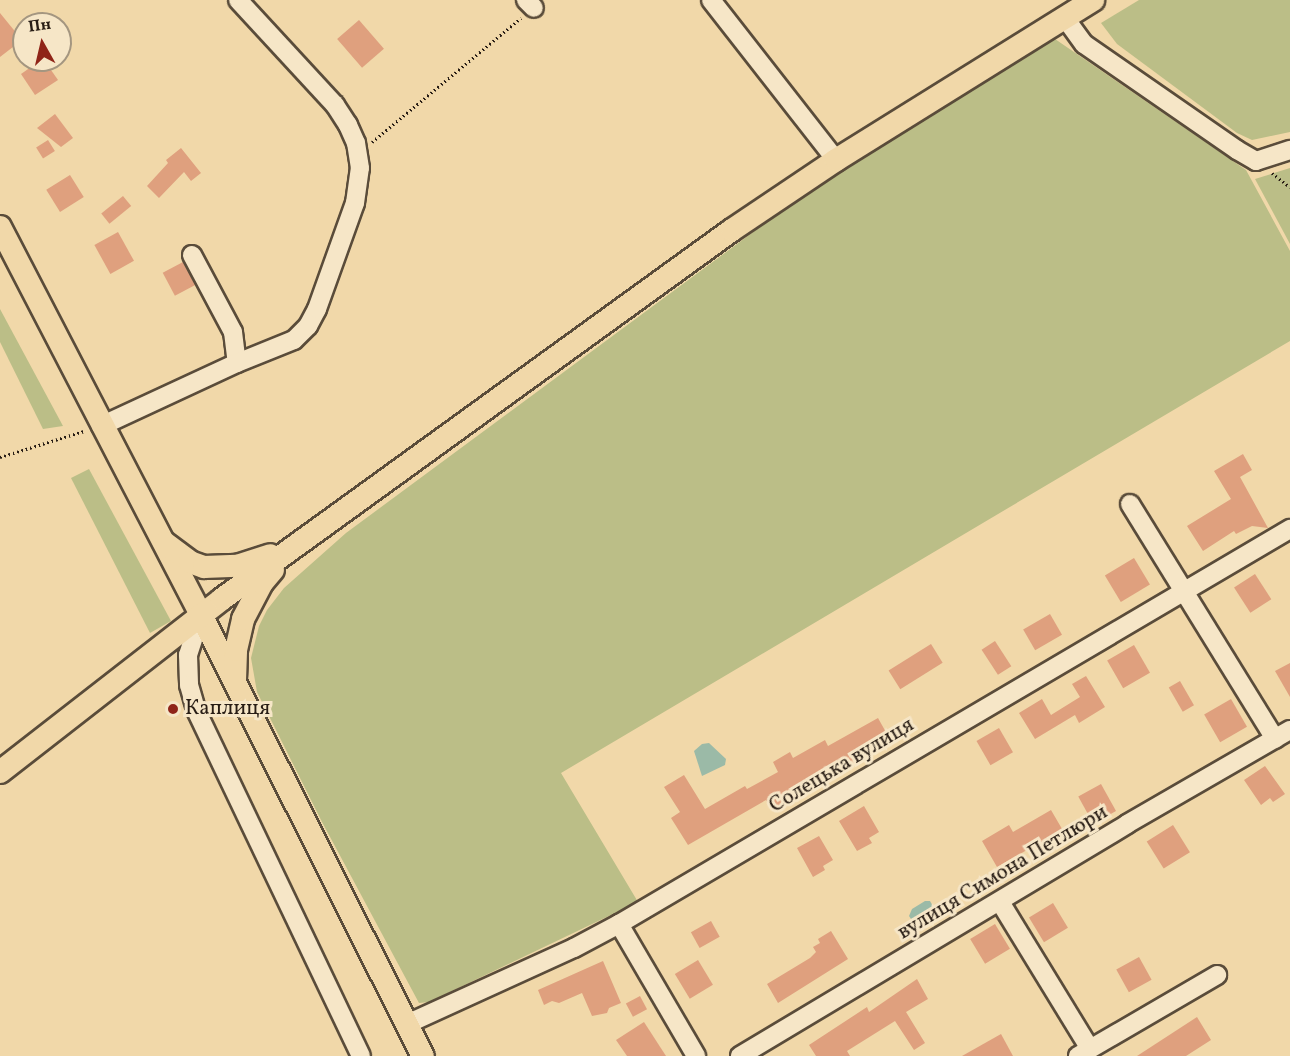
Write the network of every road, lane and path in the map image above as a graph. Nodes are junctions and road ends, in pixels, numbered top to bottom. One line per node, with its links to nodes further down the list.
1 (238, 0): 7 (street)
2 (711, 0): 8 (street)
3 (1094, 0): 5 (main road)
4 (530, 4): 7 (path)
5 (1065, 18): 6 (street); 8 (main road)
6 (1290, 150)
7 (358, 153): 11 (street)
8 (836, 160): 17 (main road)
9 (0, 227): 12 (main road)
10 (192, 255): 11 (street)
11 (237, 363): 12 (street)
12 (101, 426): 13 (path); 16 (main road)
13 (0, 457)
14 (1130, 504): 18 (street)
15 (1290, 529): 18 (street, Солецька вулиця)
16 (159, 537): 17 (main road); 19 (main road)
17 (294, 547): 19 (main road); 20 (main road)
18 (1182, 592): 21 (street); 24 (street, Солецька вулиця)
19 (201, 615): 20 (main road); 22 (main road); 28 (street)
20 (236, 684): 26 (main road)
21 (1282, 734): 23 (street, вулиця Симона Петлюри)
22 (0, 772)
23 (1000, 902): 27 (street); 31 (street, вулиця Симона Петлюри)
24 (618, 924): 26 (street, Солецька вулиця); 30 (street)
25 (1217, 975): 27 (street)
26 (407, 1024): 29 (main road)
27 (1084, 1052)
28 (361, 1056)
29 (423, 1056)
30 (696, 1056)
31 (740, 1056)

